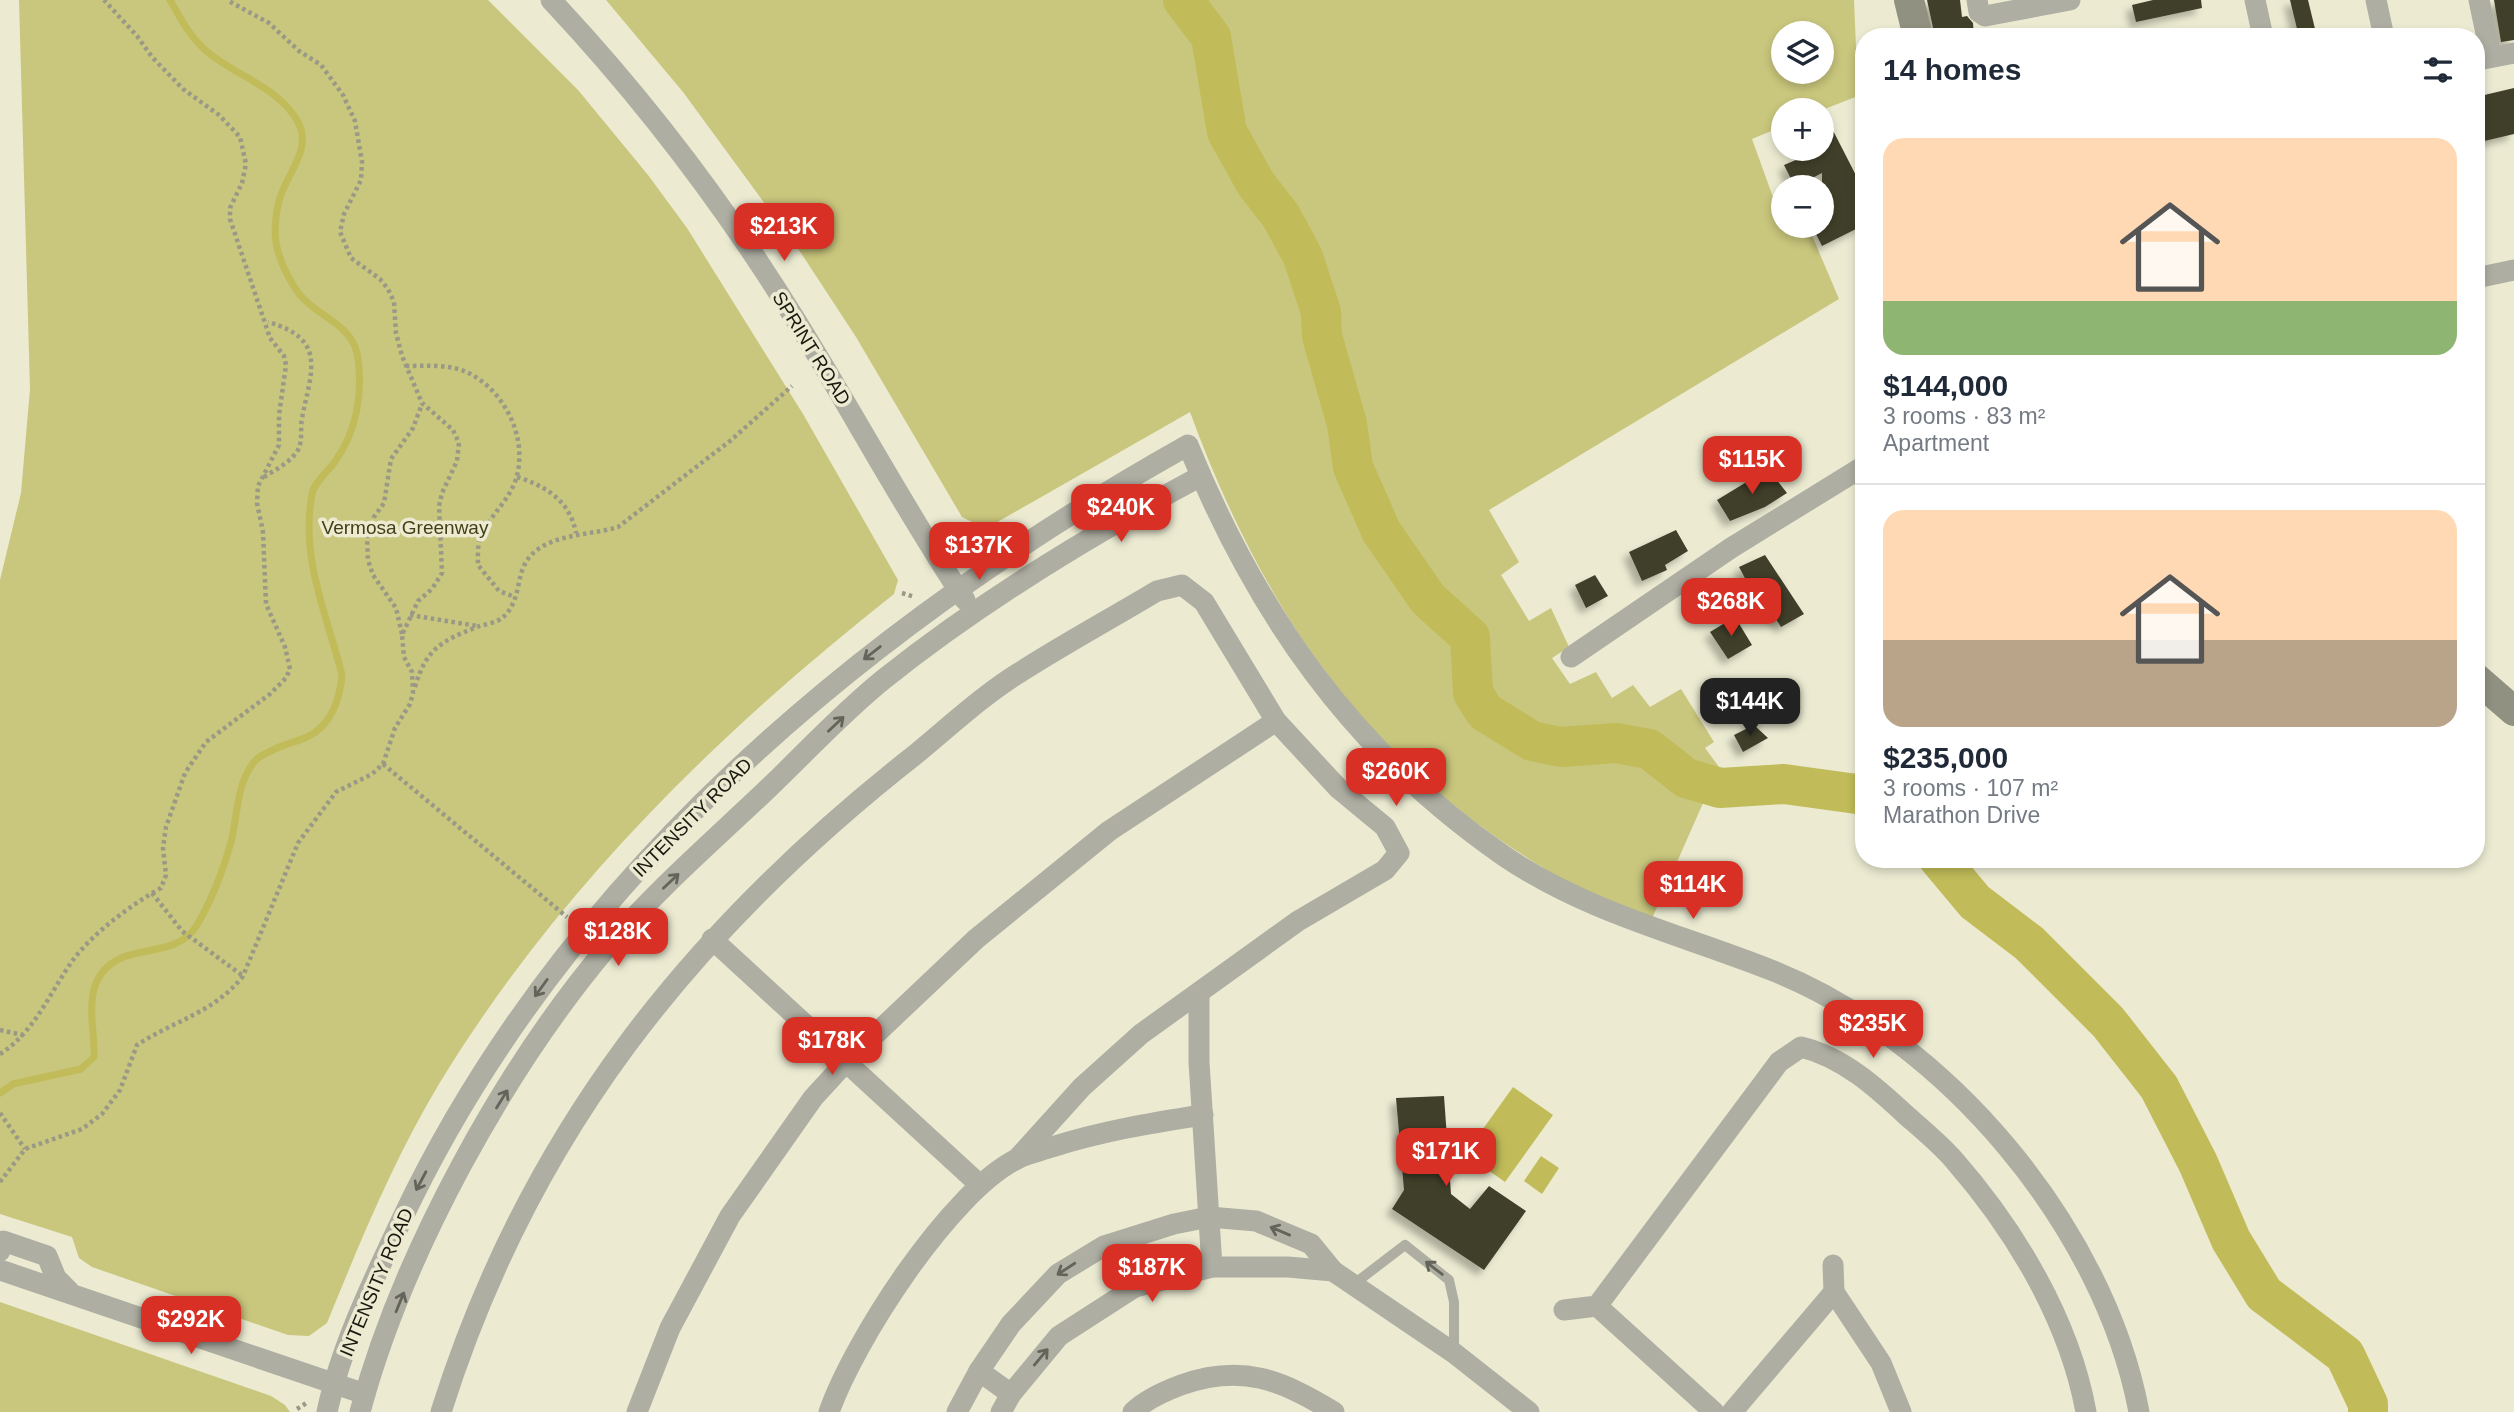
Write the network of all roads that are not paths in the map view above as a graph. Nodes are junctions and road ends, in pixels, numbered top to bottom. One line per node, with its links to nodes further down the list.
1 (551, 0): 18 (street, SPRINT ROAD)
2 (1909, 0): 8 (street)
3 (2070, 0): 7 (street)
4 (2255, 0): 9 (street)
5 (2375, 0): 10 (street)
6 (2479, 0): 11 (street)
7 (1978, 6)
8 (1916, 28)
9 (2261, 28)
10 (2382, 28)
11 (2481, 28)
12 (2514, 53): 13 (street)
13 (2485, 59)
14 (2514, 270): 15 (street)
15 (2485, 276)
16 (1855, 472): 20 (street)
17 (1200, 477): 18 (street, INTENSITY ROAD); 19 (street, INTENSITY ROAD); 58 (street)
18 (958, 588): 19 (street, SPRINT ROAD); 43 (street, INTENSITY ROAD, one-way to 43)
19 (974, 613): 44 (street, INTENSITY ROAD, one-way to 19)
20 (1572, 657)
21 (2485, 686): 22 (street)
22 (2514, 711)
23 (1276, 721): 24 (street); 25 (street); 26 (street)
24 (712, 939): 26 (street); 47 (street)
25 (1199, 993): 27 (street); 28 (street)
26 (846, 1062): 29 (street); 48 (street)
27 (1203, 1115): 28 (street); 30 (street)
28 (1017, 1159): 29 (street)
29 (980, 1185): 49 (street)
30 (1209, 1217): 33 (street); 35 (street, one-way to 30); 42 (street, one-way to 42)
31 (0, 1251): 38 (street)
32 (1833, 1265): 37 (street)
33 (1212, 1267): 35 (street); 45 (street, one-way to 33)
34 (0, 1270): 38 (street)
35 (1333, 1271): 36 (street)
36 (1353, 1284): 41 (street); 41 (lane, one-way to 36)
37 (1834, 1292): 55 (street); 56 (street)
38 (78, 1295): 43 (street)
39 (1597, 1306): 40 (street); 54 (street); 57 (street)
40 (1564, 1310)
41 (1454, 1353): 53 (street)
42 (979, 1371): 45 (street); 50 (street)
43 (334, 1384): 44 (street); 46 (street, INTENSITY ROAD)
44 (363, 1403)
45 (1006, 1403)
46 (319, 1406)
47 (441, 1412)
48 (637, 1412)
49 (829, 1412)
50 (957, 1412)
51 (1133, 1412): 52 (street)
52 (1334, 1412)
53 (1530, 1412)
54 (1714, 1412)
55 (1732, 1412)
56 (1901, 1412)
57 (2086, 1412)
58 (2139, 1412)

